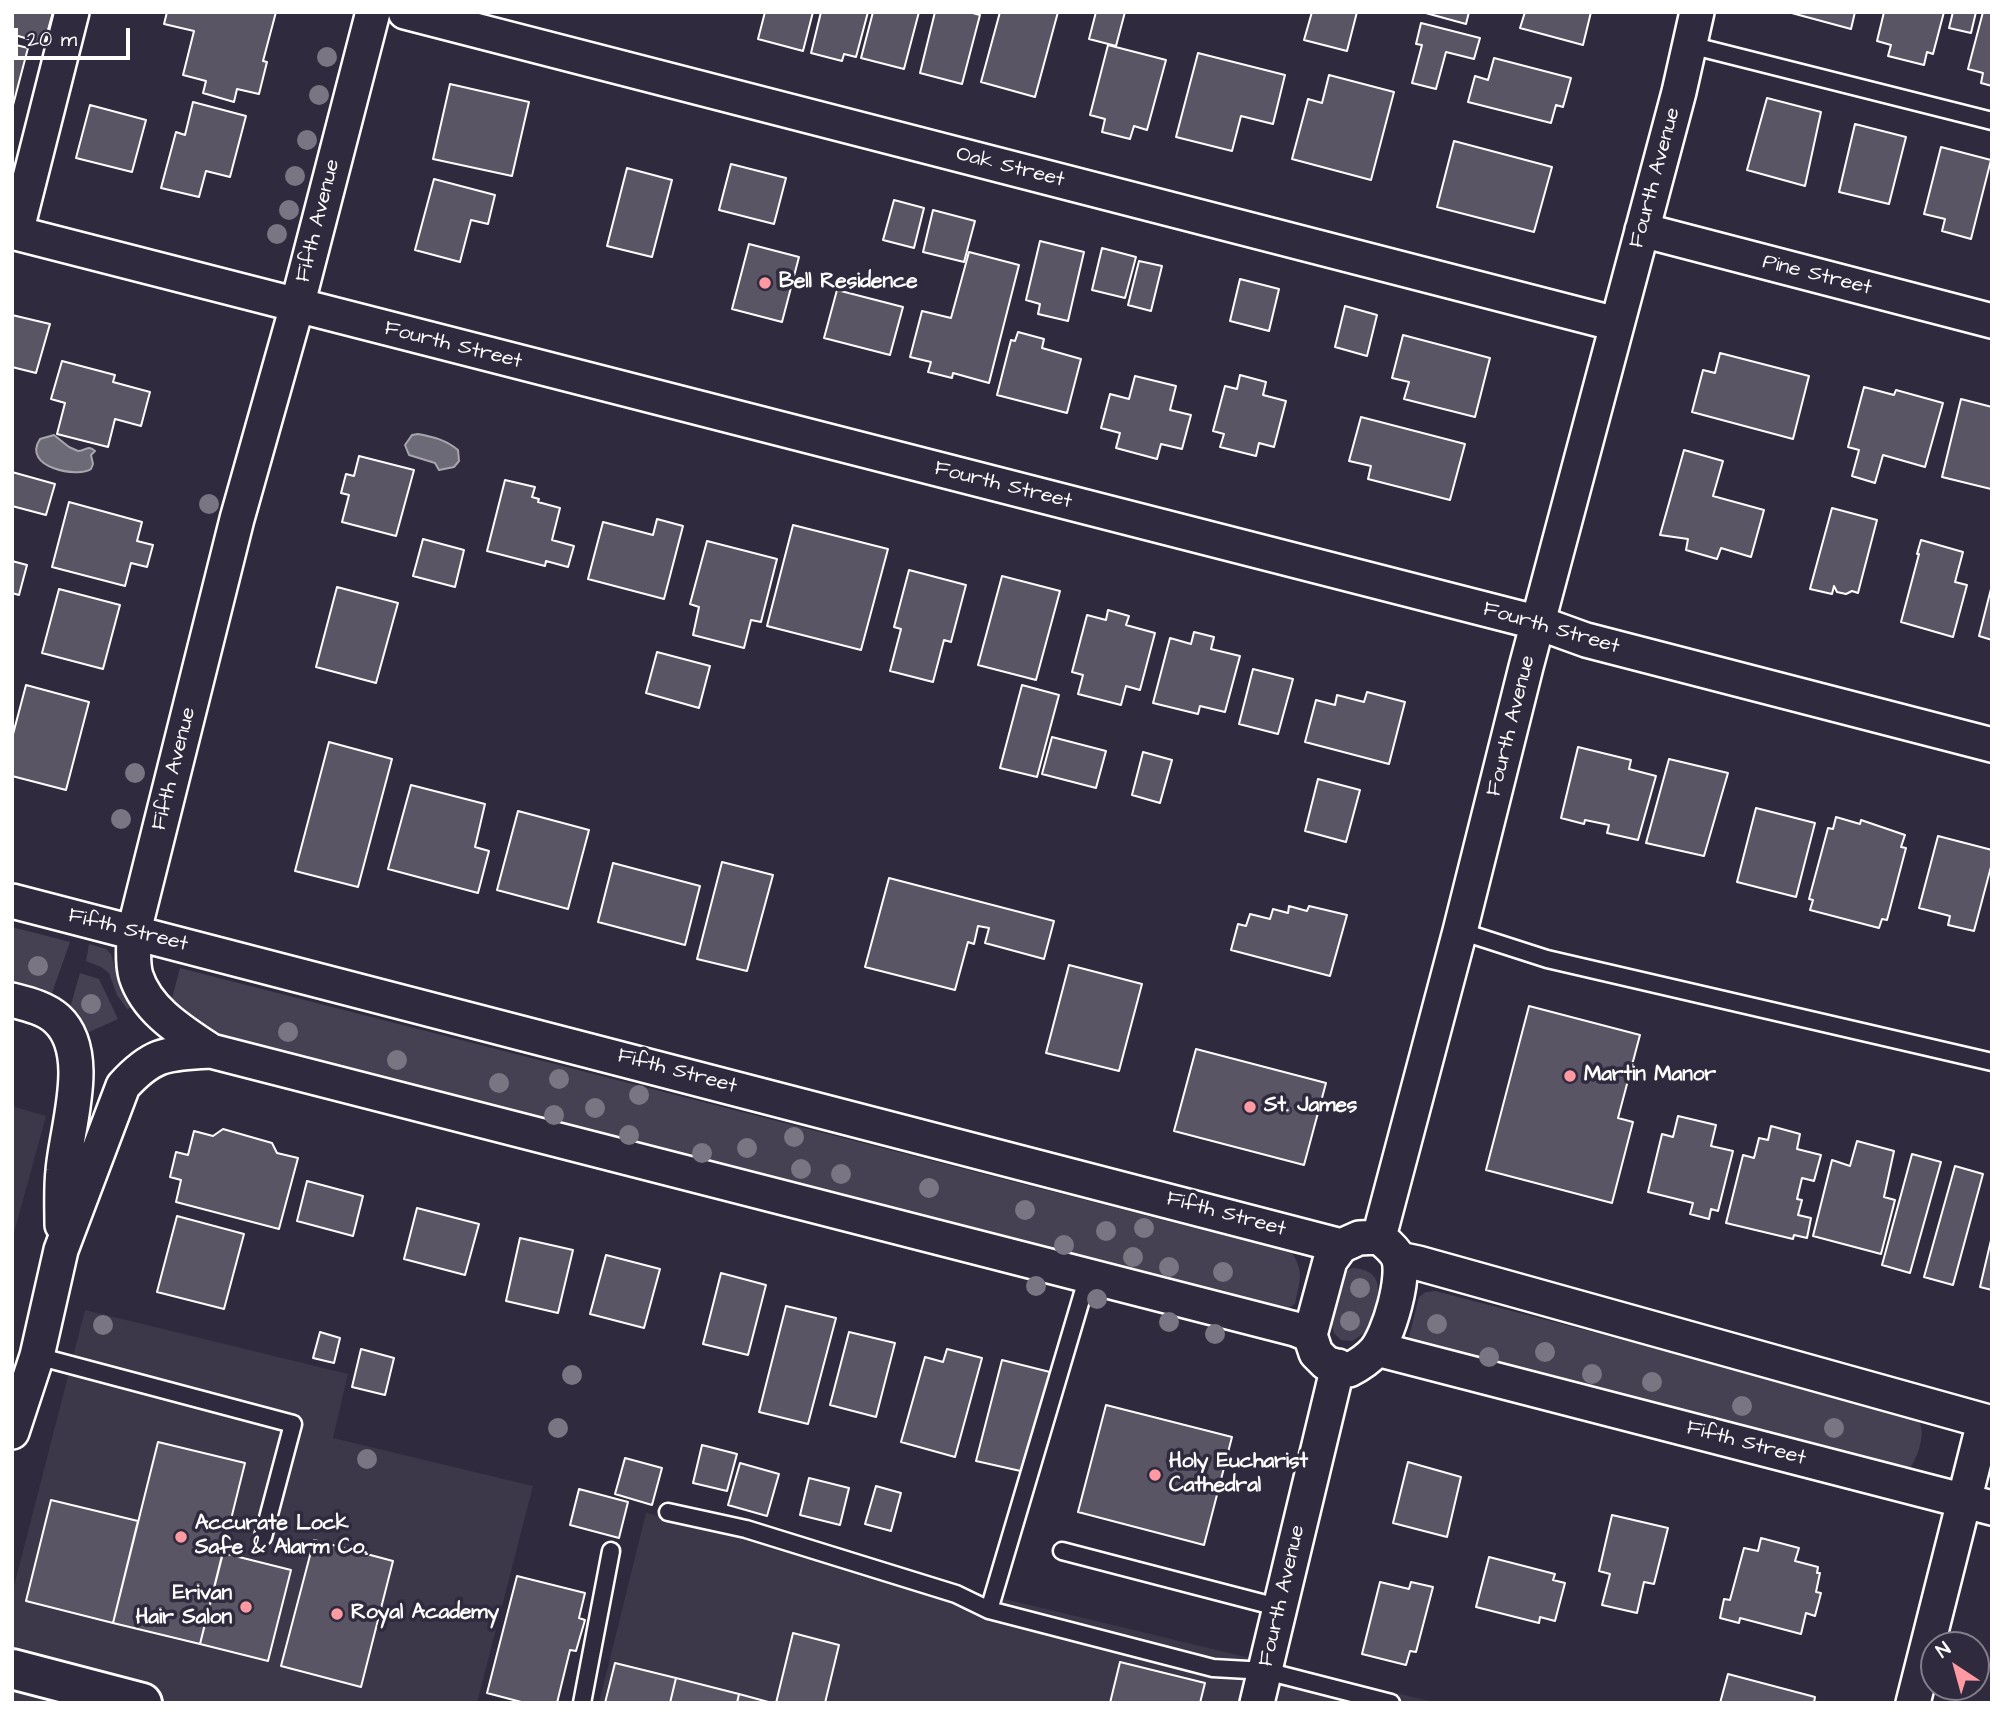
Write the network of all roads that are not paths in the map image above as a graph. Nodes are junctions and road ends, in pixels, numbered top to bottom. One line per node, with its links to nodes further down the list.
1 (72, 12): 8 (street)
2 (373, 12): 9 (street, Fifth Avenue)
3 (405, 12): 11 (street, Oak Street)
4 (1697, 12): 5 (street, Fourth Avenue)
5 (1690, 45): 6 (lane); 7 (street, Fourth Avenue)
6 (1992, 121)
7 (1642, 230): 10 (street, Pine Street); 11 (street, Fourth Avenue)
8 (14, 233): 9 (street, Fourth Street)
9 (298, 306): 12 (street, Fourth Street); 16 (street, Fifth Avenue)
10 (1992, 321)
11 (1616, 324): 12 (street, Fourth Avenue)
12 (1539, 623): 13 (street, Fourth Street); 15 (street, Fourth Avenue)
13 (1992, 745)
14 (12, 901): 16 (street, Fifth Street)
15 (1461, 931): 19 (lane); 21 (street, Fourth Avenue)
16 (134, 932): 18 (street, Fifth Avenue); 20 (street, Fifth Street)
17 (12, 1000): 22 (street)
18 (211, 1051): 22 (street); 23 (street)
19 (1992, 1062)
20 (1341, 1246): 21 (street); 24 (street)
21 (1389, 1248): 25 (street); 28 (street)
22 (61, 1250): 26 (street)
23 (1088, 1276): 24 (street); 36 (lane)
24 (1310, 1335): 27 (street)
25 (1377, 1349): 27 (street); 30 (street, Fifth Street)
26 (37, 1356): 29 (street); 32 (lane)
27 (1338, 1366): 35 (street, Fourth Avenue)
28 (1988, 1422): 30 (street)
29 (12, 1432)
30 (1978, 1504): 43 (street)
31 (668, 1512): 36 (lane)
32 (263, 1537)
33 (611, 1551): 40 (lane)
34 (1062, 1551): 35 (lane)
35 (1281, 1608): 38 (street, Fourth Avenue)
36 (989, 1610): 38 (lane)
37 (12, 1668): 39 (street)
38 (1266, 1671): 41 (street, Fourth Avenue); 42 (lane)
39 (142, 1703)
40 (582, 1703)
41 (1257, 1703)
42 (1391, 1703)
43 (1913, 1703)

